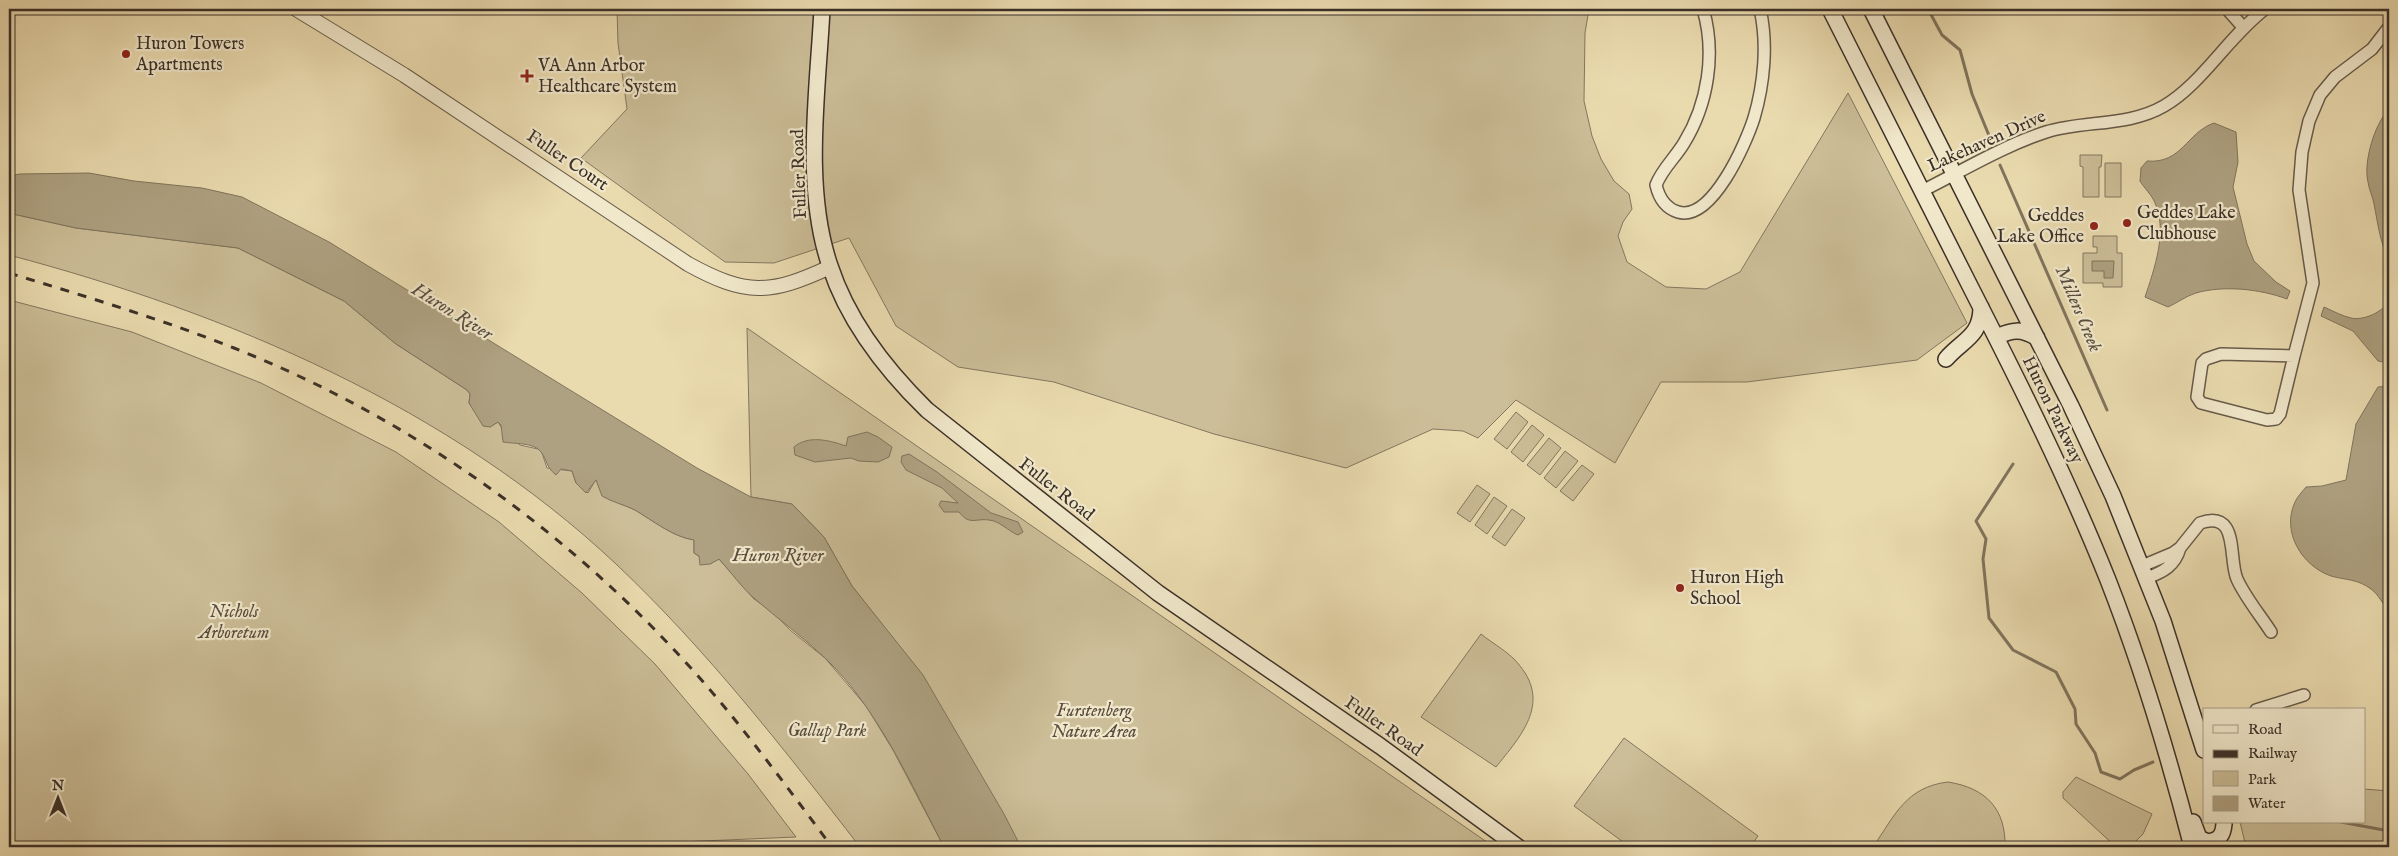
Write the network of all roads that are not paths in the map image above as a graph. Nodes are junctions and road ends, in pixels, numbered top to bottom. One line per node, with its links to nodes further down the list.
1 (296, 9): 13 (street, Fuller Court)
2 (822, 9): 13 (main road, Fuller Road)
3 (1703, 9): 4 (street)
4 (1760, 9)
5 (1830, 9): 12 (main road, Huron Parkway)
6 (1871, 9): 11 (main road, Huron Parkway)
7 (2226, 9): 9 (street)
8 (2265, 9): 9 (street, Lakehaven Drive)
9 (2243, 27): 11 (street, Lakehaven Drive)
10 (2389, 27): 17 (street)
11 (1954, 174): 12 (street, Lakehaven Drive); 16 (main road, Huron Parkway)
12 (1922, 191): 14 (main road, Huron Parkway)
13 (830, 267): 28 (main road, Fuller Road)
14 (1981, 307): 15 (main road, Huron Parkway); 18 (main road)
15 (1996, 337): 16 (main road); 25 (main road, Huron Parkway)
16 (2037, 338): 19 (main road, Huron Parkway)
17 (2294, 356): 17 (street)
18 (1946, 359)
19 (2144, 572): 20 (street); 23 (main road, Huron Parkway)
20 (2271, 632)
21 (2304, 695): 22 (street)
22 (2262, 708)
23 (2201, 727): 24 (main road, Huron Parkway)
24 (2203, 742)
25 (2174, 778): 26 (main road); 29 (main road, Huron Parkway)
26 (2224, 824)
27 (2224, 824): 30 (main road)
28 (1518, 847)
29 (2192, 847)
30 (2230, 847)

